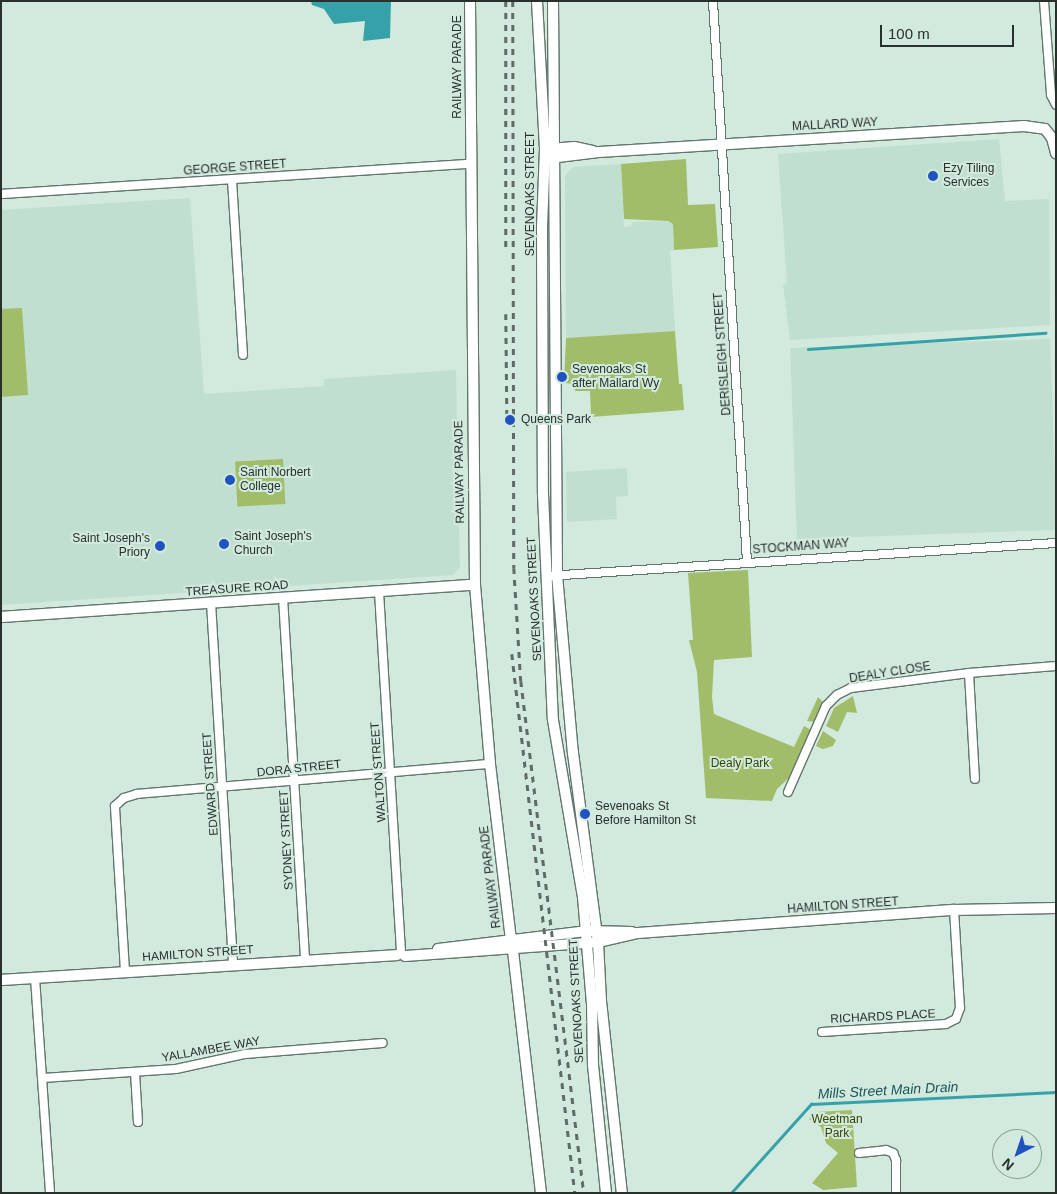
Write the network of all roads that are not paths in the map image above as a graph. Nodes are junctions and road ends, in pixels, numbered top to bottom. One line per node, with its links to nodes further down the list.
1 (470, 1): 10 (street, RAILWAY PARADE)
2 (537, 1): 8 (street, SEVENOAKS STREET)
3 (553, 1): 8 (street, SEVENOAKS STREET)
4 (713, 1): 7 (street, DERISLEIGH STREET)
5 (1044, 1): 6 (street)
6 (1056, 105)
7 (721, 144): 8 (street, MALLARD WAY); 9 (street, MALLARD WAY); 15 (street, DERISLEIGH STREET)
8 (550, 153): 16 (street, SEVENOAKS STREET)
9 (1056, 153)
10 (470, 164): 11 (street, GEORGE STREET); 17 (street, RAILWAY PARADE)
11 (232, 180): 12 (street, GEORGE STREET); 13 (street)
12 (1, 194)
13 (243, 355)
14 (1056, 543): 15 (street, STOCKMAN WAY)
15 (748, 562): 16 (street, STOCKMAN WAY)
16 (552, 575): 32 (street, SEVENOAKS STREET); 32 (street, SEVENOAKS STREET)
17 (475, 585): 18 (street, TREASURE ROAD); 24 (street, RAILWAY PARADE)
18 (379, 592): 19 (street, TREASURE ROAD); 25 (street, WALTON STREET)
19 (283, 598): 20 (street, TREASURE ROAD); 27 (street, SYDNEY STREET)
20 (211, 602): 21 (street, TREASURE ROAD); 28 (street, EDWARD STREET)
21 (1, 617)
22 (1056, 666): 23 (street, DEALY CLOSE)
23 (969, 673): 26 (street); 29 (street, DEALY CLOSE)
24 (490, 764): 25 (street, DORA STREET); 36 (street, RAILWAY PARADE)
25 (390, 771): 27 (street, DORA STREET); 37 (street, WALTON STREET)
26 (975, 779)
27 (295, 780): 28 (street, DORA STREET); 38 (street, SYDNEY STREET)
28 (223, 789): 39 (street, EDWARD STREET); 40 (street, DORA STREET)
29 (788, 792)
30 (1054, 907): 31 (street, HAMILTON STREET)
31 (954, 910): 33 (street, HAMILTON STREET); 43 (street, RICHARDS PLACE)
32 (591, 931): 33 (street, HAMILTON STREET); 34 (street, SEVENOAKS STREET); 35 (street, SEVENOAKS STREET); 36 (street, HAMILTON STREET)
33 (638, 933): 34 (street, HAMILTON STREET)
34 (598, 942): 35 (street, HAMILTON STREET); 52 (street, SEVENOAKS STREET)
35 (587, 943): 36 (street, HAMILTON STREET); 51 (street, SEVENOAKS STREET)
36 (512, 946): 37 (street, HAMILTON STREET); 50 (street, RAILWAY PARADE)
37 (402, 953): 38 (street, HAMILTON STREET)
38 (304, 960): 39 (street, HAMILTON STREET)
39 (233, 964): 40 (street, HAMILTON STREET)
40 (125, 971): 41 (street, HAMILTON STREET)
41 (36, 978): 42 (street, HAMILTON STREET); 46 (street)
42 (1, 980)
43 (822, 1032)
44 (383, 1044): 45 (street, YALLAMBEE WAY)
45 (134, 1072): 46 (street, YALLAMBEE WAY); 47 (street)
46 (43, 1078): 49 (street)
47 (138, 1122)
48 (859, 1153): 53 (street)
49 (50, 1193)
50 (541, 1193)
51 (606, 1193)
52 (622, 1193)
53 (896, 1193)

